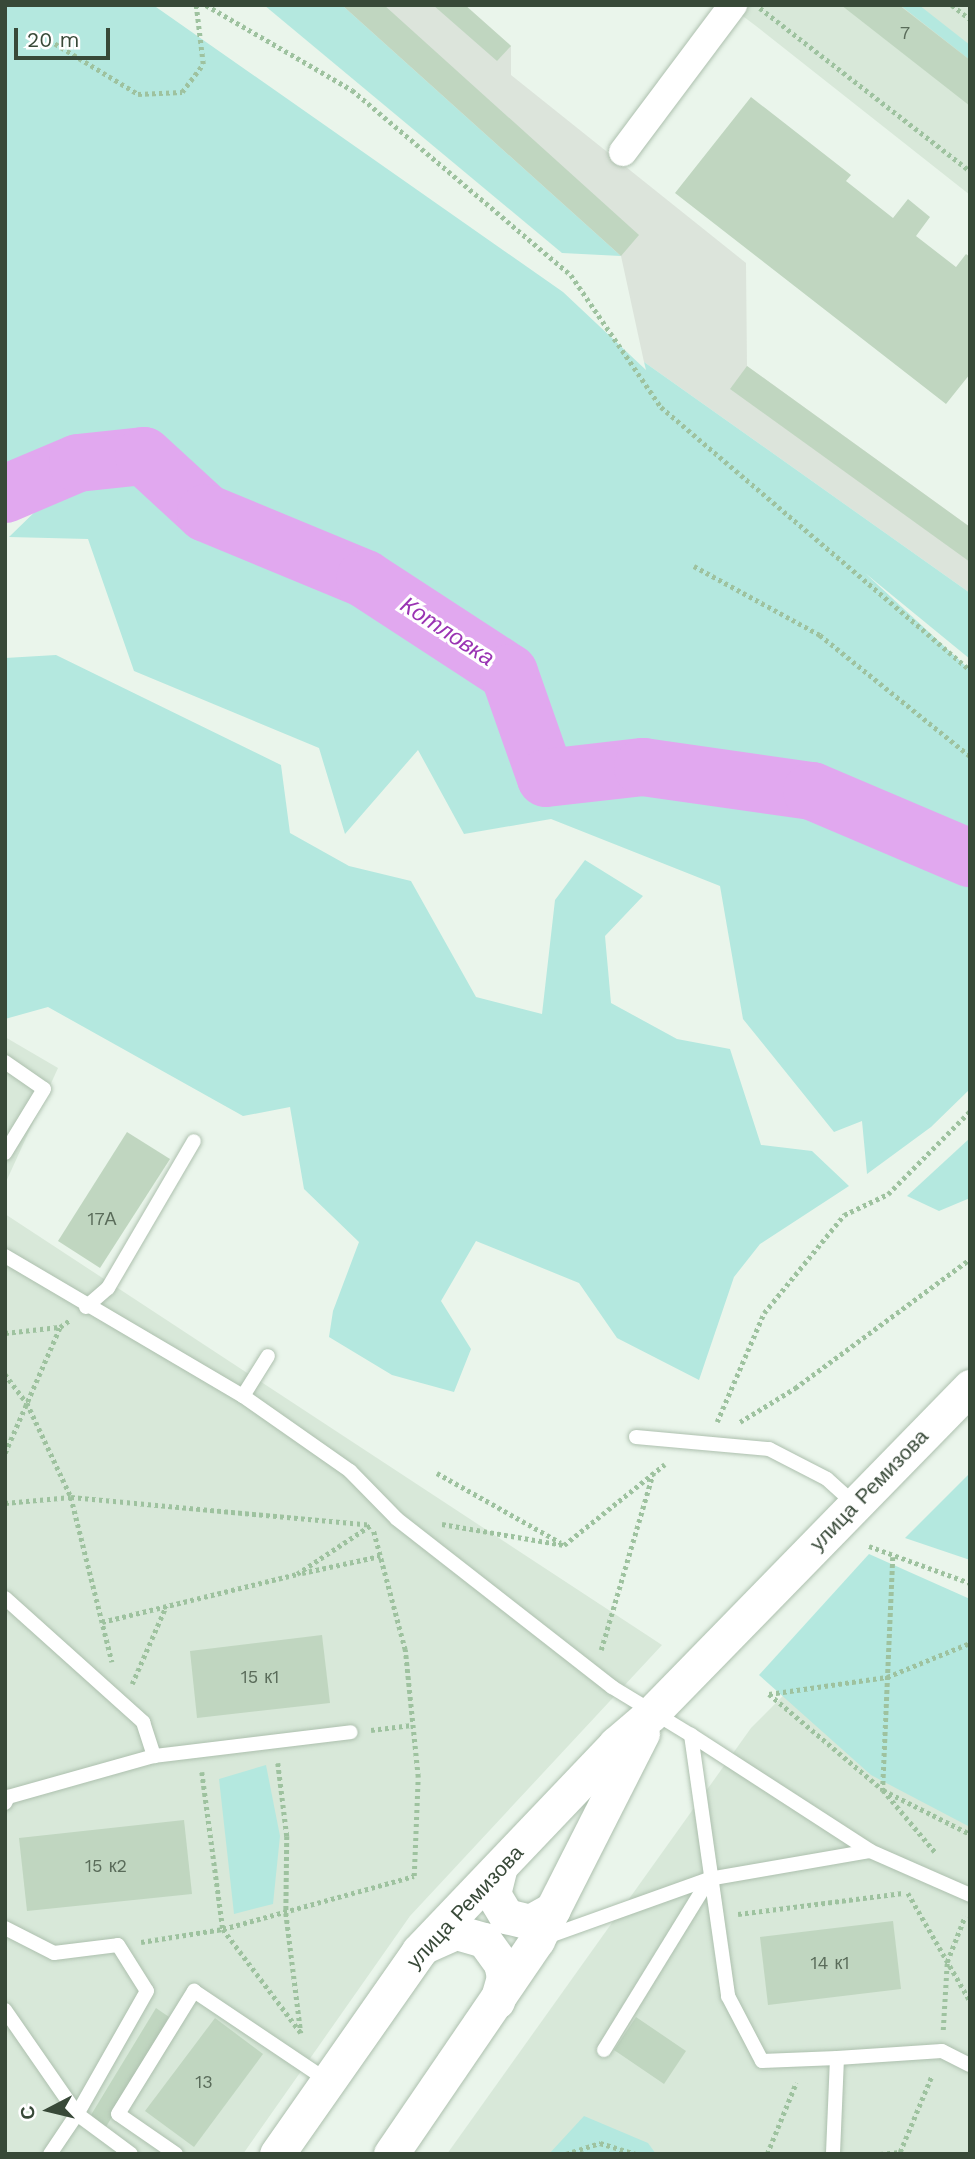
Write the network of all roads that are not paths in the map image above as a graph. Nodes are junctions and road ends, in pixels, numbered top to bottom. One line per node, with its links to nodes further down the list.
1 (733, 5): 2 (street)
2 (623, 152)
3 (5, 1062): 5 (lane)
4 (194, 1140): 7 (lane)
5 (5, 1153)
6 (5, 1256): 7 (lane)
7 (86, 1307): 10 (lane)
8 (268, 1356): 10 (lane)
9 (970, 1387): 12 (street, улица Ремизова)
10 (243, 1396): 14 (lane)
11 (636, 1437): 12 (lane)
12 (856, 1504): 14 (street, улица Ремизова)
13 (5, 1598): 17 (lane)
14 (651, 1714): 16 (lane); 20 (street, улица Ремизова); 23 (street, улица Ремизова)
15 (351, 1732): 17 (lane)
16 (691, 1735): 19 (lane); 21 (lane)
17 (154, 1756): 18 (lane)
18 (5, 1802)
19 (870, 1852): 21 (lane); 22 (lane)
20 (499, 1870): 23 (street); 26 (street, улица Ремизова)
21 (709, 1879): 25 (lane); 29 (lane); 30 (lane)
22 (970, 1895)
23 (553, 1909): 25 (street, улица Ремизова)
24 (5, 1928): 33 (lane)
25 (537, 1940): 27 (street, улица Ремизова)
26 (419, 1951): 27 (street); 32 (street, улица Ремизова)
27 (496, 2004): 38 (street, улица Ремизова)
28 (7, 2015): 33 (lane)
29 (604, 2050)
30 (837, 2058): 31 (lane); 39 (lane)
31 (970, 2065)
32 (327, 2081): 36 (lane); 37 (street, улица Ремизова)
33 (77, 2114): 34 (lane); 35 (lane)
34 (50, 2154)
35 (131, 2154)
36 (176, 2154)
37 (277, 2154)
38 (391, 2154)
39 (833, 2154)

